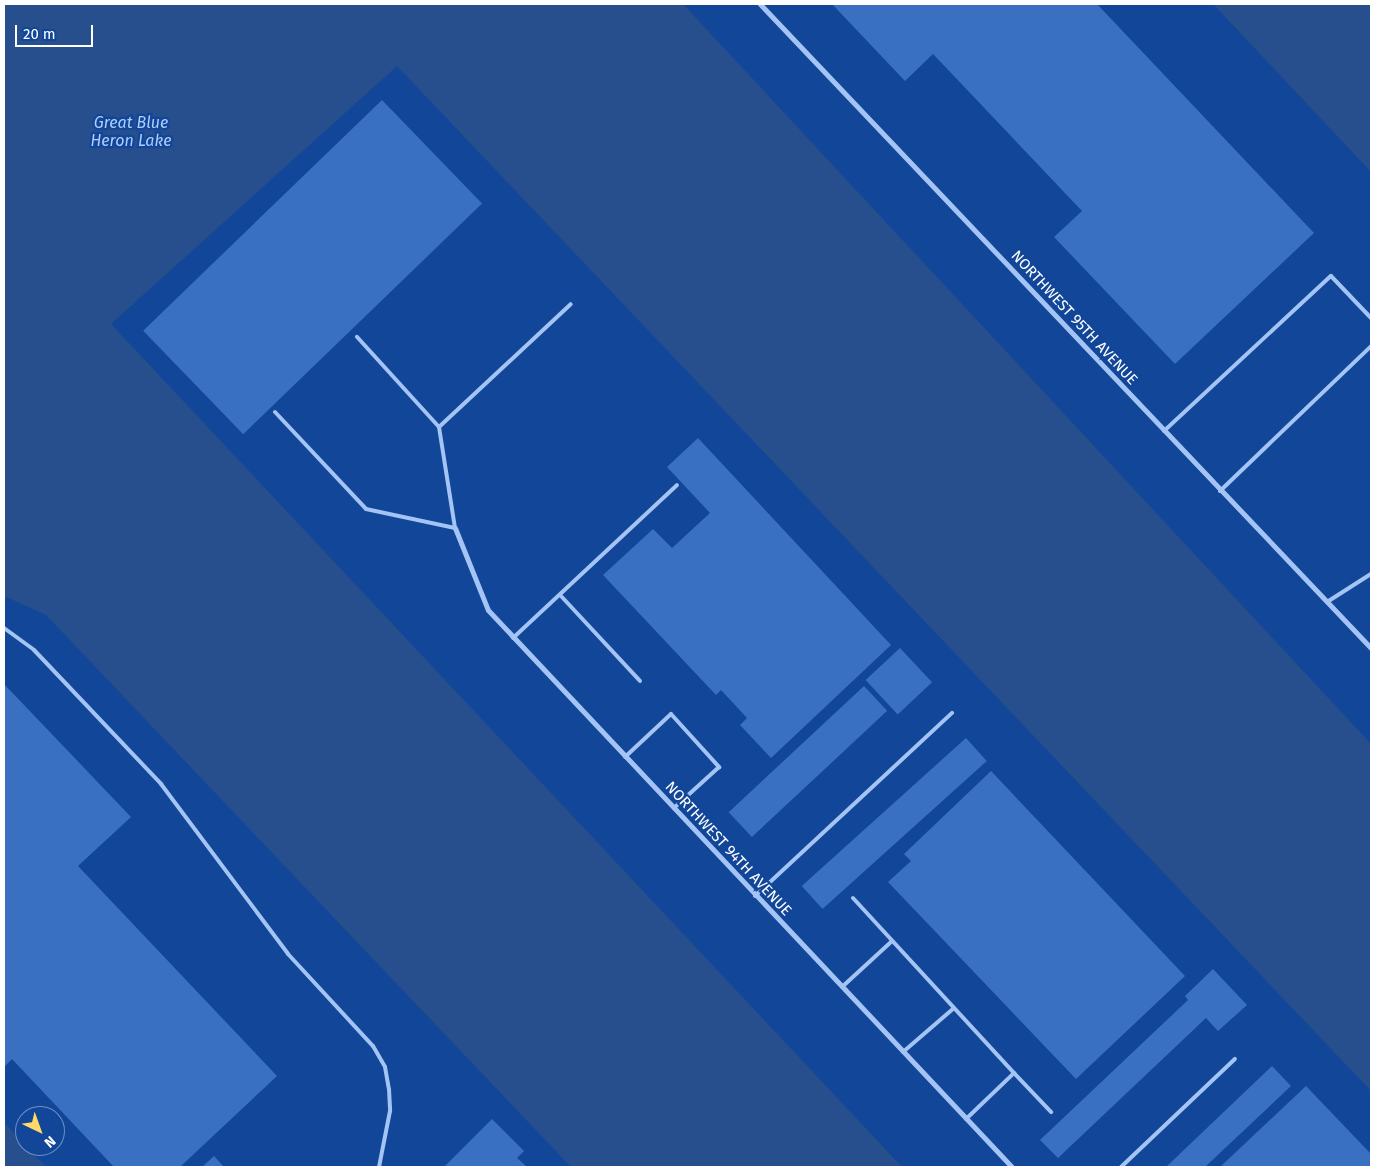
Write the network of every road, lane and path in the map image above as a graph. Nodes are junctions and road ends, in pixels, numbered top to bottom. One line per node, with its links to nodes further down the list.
1 (760, 4): 8 (street, NORTHWEST 95TH AVENUE)
2 (572, 304): 7 (lane)
3 (1371, 318): 8 (lane)
4 (357, 337): 7 (lane)
5 (1371, 346): 10 (lane)
6 (275, 412): 11 (lane)
7 (439, 427): 11 (lane)
8 (1164, 431): 10 (street, NORTHWEST 95TH AVENUE)
9 (677, 485): 13 (lane)
10 (1220, 491): 14 (street, NORTHWEST 95TH AVENUE)
11 (455, 528): 16 (street, NORTHWEST 94TH AVENUE)
12 (1371, 574): 14 (lane)
13 (561, 596): 16 (lane); 18 (lane)
14 (1326, 602): 17 (street, NORTHWEST 95TH AVENUE)
15 (4, 628): 32 (lane)
16 (513, 638): 20 (street, NORTHWEST 94TH AVENUE)
17 (1371, 648)
18 (640, 681)
19 (952, 713): 22 (lane)
20 (625, 757): 21 (street, NORTHWEST 94TH AVENUE); 21 (lane)
21 (673, 809): 22 (street, NORTHWEST 94TH AVENUE)
22 (755, 896): 25 (street, NORTHWEST 94TH AVENUE)
23 (853, 898): 24 (lane)
24 (892, 941): 25 (lane); 26 (lane)
25 (841, 988): 27 (street, NORTHWEST 94TH AVENUE)
26 (954, 1008): 27 (lane); 29 (lane)
27 (902, 1053): 31 (street, NORTHWEST 94TH AVENUE)
28 (1235, 1059): 34 (lane)
29 (1014, 1073): 30 (lane); 31 (lane)
30 (1051, 1112)
31 (966, 1119): 33 (street, NORTHWEST 94TH AVENUE)
32 (379, 1167)
33 (1012, 1167)
34 (1121, 1167)

